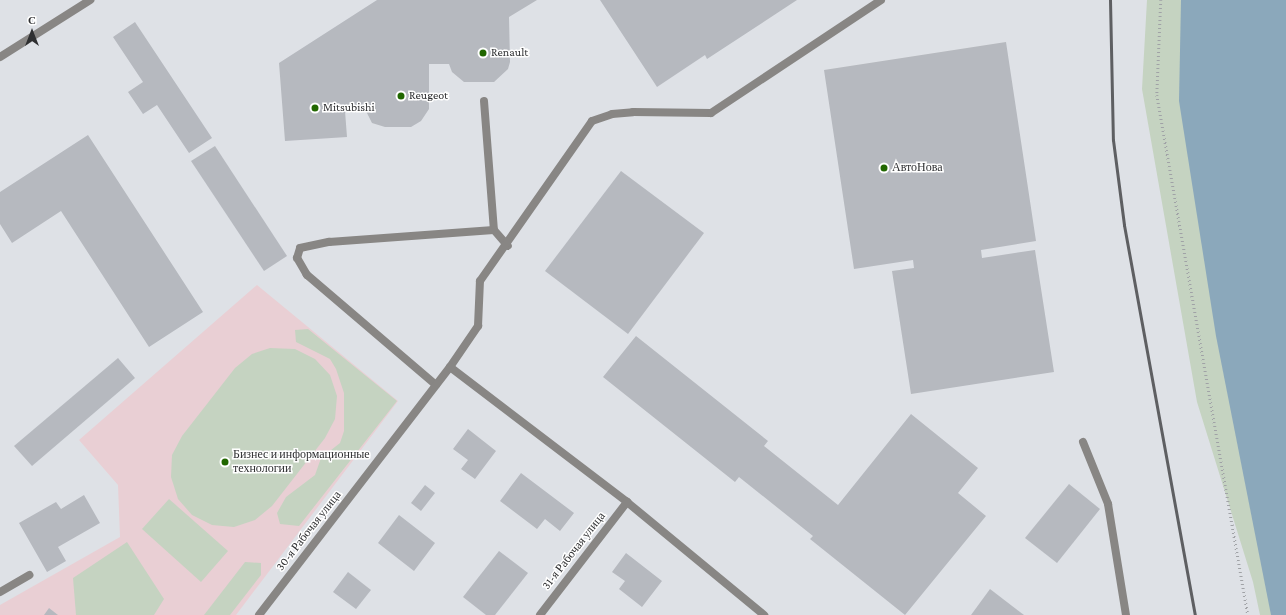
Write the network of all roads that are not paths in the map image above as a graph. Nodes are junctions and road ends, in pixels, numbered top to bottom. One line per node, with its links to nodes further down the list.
1 (90, 0): 3 (street)
2 (881, 0): 6 (street, 30-я Рабочая улица)
3 (0, 57)
4 (484, 101): 5 (street)
5 (494, 230): 6 (street); 8 (street)
6 (508, 246): 7 (street, 30-я Рабочая улица)
7 (450, 367): 8 (street, 30-я Рабочая улица); 10 (street)
8 (436, 385): 13 (street, 30-я Рабочая улица)
9 (1083, 442): 16 (street)
10 (627, 502): 14 (street, 31-я Рабочая улица); 15 (street)
11 (30, 575): 12 (street)
12 (0, 592)
13 (259, 615)
14 (540, 615)
15 (764, 615)
16 (1126, 615)

